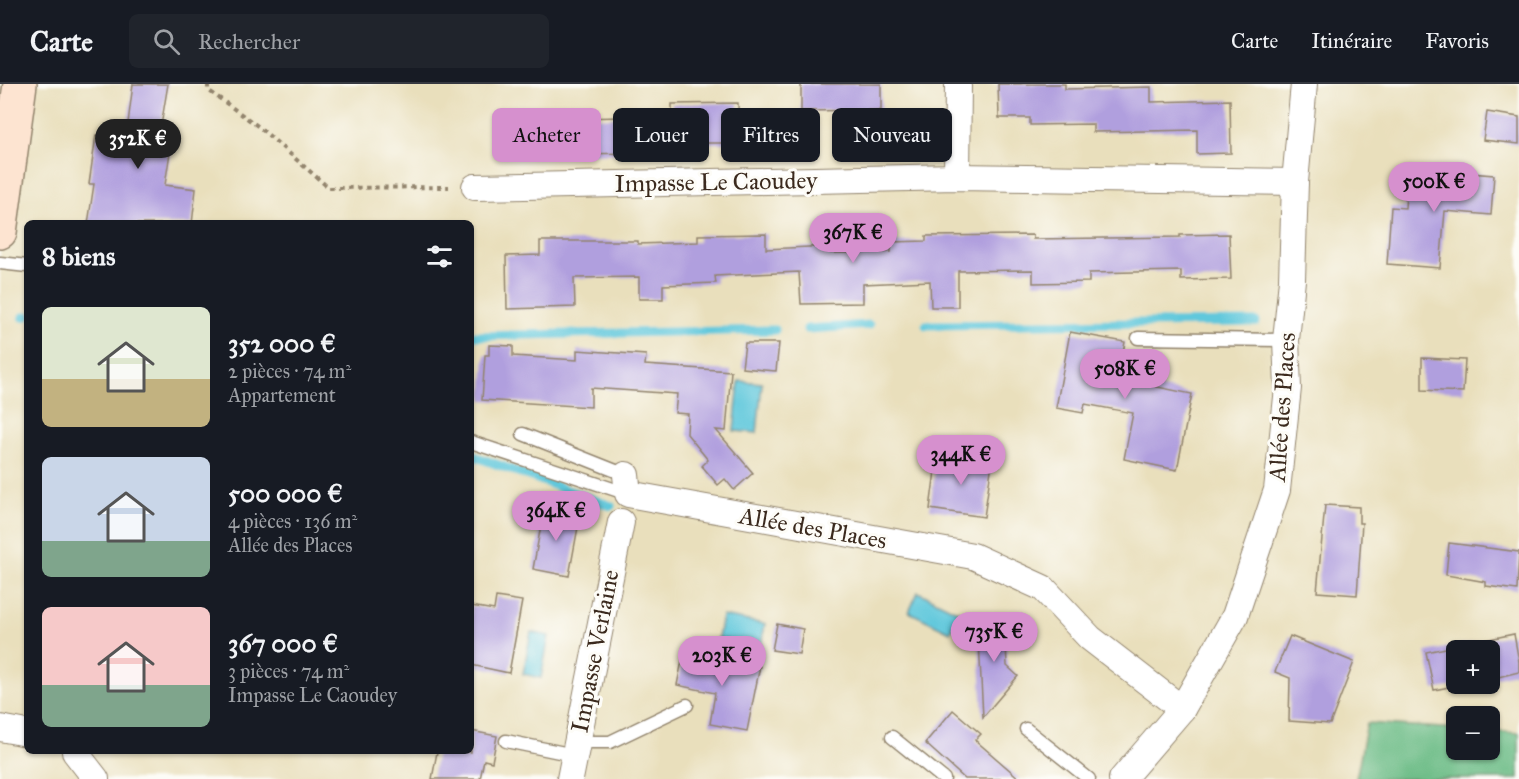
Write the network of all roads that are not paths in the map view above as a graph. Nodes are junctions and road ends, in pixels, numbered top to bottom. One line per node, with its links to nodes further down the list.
1 (20, 84): 7 (main road)
2 (958, 84): 4 (street)
3 (1304, 84): 5 (street, Allée des Places)
4 (957, 177): 5 (street, Impasse Le Caoudey); 6 (street, Impasse Le Caoudey)
5 (1295, 182): 11 (street, Allée des Places)
6 (475, 187)
7 (1, 213)
8 (0, 263): 9 (lane)
9 (24, 266)
10 (1138, 338): 11 (lane)
11 (1286, 340): 17 (street, Allée des Places)
12 (523, 434): 14 (lane)
13 (474, 443): 14 (lane)
14 (627, 484): 17 (street, Allée des Places)
15 (621, 522): 24 (street, Impasse Verlaine)
16 (687, 705): 24 (lane)
17 (1182, 709): 28 (street, Allée des Places)
18 (0, 728): 20 (street)
19 (1026, 729): 27 (lane)
20 (24, 732)
21 (892, 736): 26 (lane)
22 (506, 741): 24 (lane)
23 (77, 754): 25 (street)
24 (574, 759)
25 (96, 779)
26 (944, 779)
27 (1089, 779)
28 (1122, 779)

